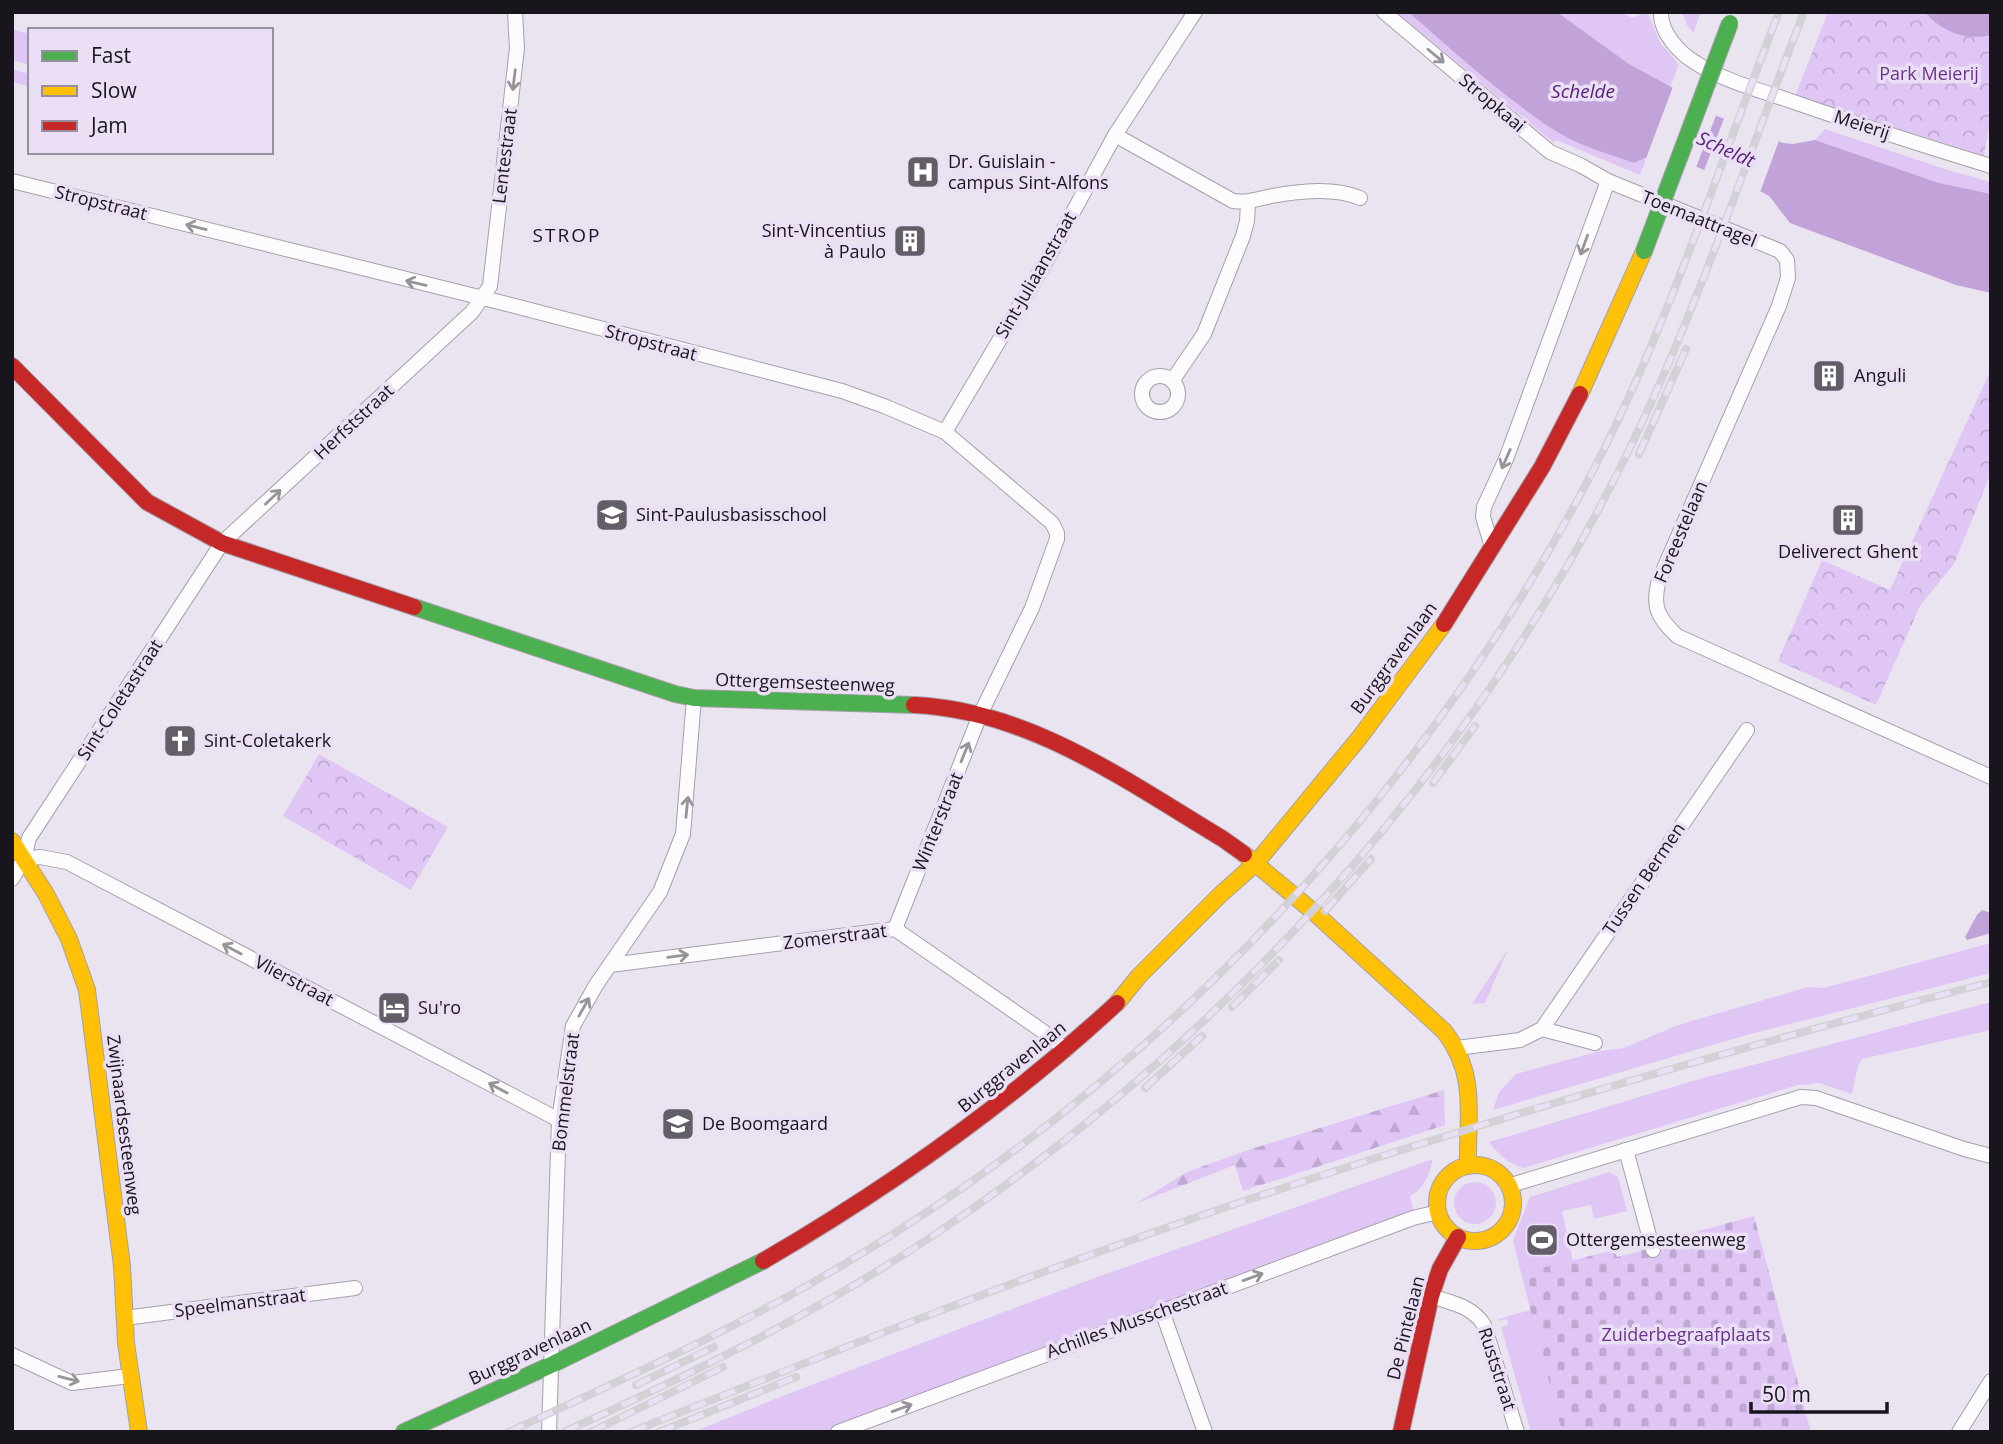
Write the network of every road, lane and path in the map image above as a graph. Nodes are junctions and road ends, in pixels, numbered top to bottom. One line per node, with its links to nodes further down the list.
1 (515, 12): 13 (street, Lentestraat, one-way to 13)
2 (1195, 12): 6 (street, Sint-Juliaanstraat)
3 (1384, 12): 9 (street, Stropkaai, one-way to 9)
4 (1661, 12): 7 (street, Meierij)
5 (1732, 18): 18 (street, Burggravenlaan, bridge)
6 (1115, 135): 11 (street); 16 (street, Sint-Juliaanstraat)
7 (1991, 166)
8 (12, 181): 13 (street, Stropstraat, one-way to 8)
9 (1608, 181): 12 (street, Toemaattragel); 18 (street, one-way to 18)
10 (1360, 198): 11 (street)
11 (1248, 203): 15 (street)
12 (1787, 260): 22 (street, Foreestelaan)
13 (483, 299): 16 (street, Stropstraat); 17 (street, Herfststraat, one-way to 13)
14 (12, 366): 17 (street, Ottergemsesteenweg)
15 (1172, 381)
16 (945, 432): 20 (street, Stropstraat)
17 (222, 544): 19 (street, Ottergemsesteenweg); 24 (street, Sint-Coletastraat)
18 (1492, 547): 25 (street, Burggravenlaan)
19 (694, 698): 20 (street, Ottergemsesteenweg); 28 (street, Bommelstraat, one-way to 19)
20 (980, 715): 25 (street, Ottergemsesteenweg); 27 (street, Winterstraat, one-way to 20)
21 (1747, 730): 29 (street, Tussen Bermen)
22 (1991, 777)
23 (12, 841): 24 (street, Zwijnaardsesteenweg)
24 (24, 859): 26 (street, Sint-Coletastraat); 33 (street, Vlierstraat, one-way to 24); 44 (street, Zwijnaardsesteenweg)
25 (1256, 863): 31 (street, Ottergemsesteenweg); 32 (street, Burggravenlaan)
26 (12, 879)
27 (895, 929): 28 (street, Zomerstraat, one-way to 27); 32 (street, Zomerstraat)
28 (610, 965): 33 (street, Bommelstraat, one-way to 28)
29 (1542, 1029): 30 (street); 31 (street)
30 (1595, 1043)
31 (1457, 1048): 36 (street, Ottergemsesteenweg)
32 (1066, 1049): 46 (street, Burggravenlaan)
33 (559, 1120): 46 (street, Bommelstraat)
34 (1626, 1150): 35 (street); 37 (street); 40 (street)
35 (1991, 1156)
36 (1468, 1166): 37 (street); 38 (street)
37 (1508, 1186): 39 (street)
38 (1438, 1212): 39 (street); 43 (street, Achilles Musschestraat, one-way to 38)
39 (1458, 1237): 42 (street, De Pintelaan)
40 (1653, 1250)
41 (355, 1289): 44 (street, Speelmanstraat)
42 (1431, 1296): 54 (street, De Pintelaan); 55 (street, Ruststraat)
43 (1162, 1311): 52 (street, Achilles Musschestraat, one-way to 43); 53 (street)
44 (125, 1318): 47 (street, Zwijnaardsesteenweg)
45 (12, 1355): 47 (street, one-way to 47)
46 (551, 1365): 50 (street, Burggravenlaan); 51 (street, Bommelstraat)
47 (130, 1376): 49 (street, Zwijnaardsesteenweg)
48 (1991, 1381): 56 (street)
49 (139, 1432)
50 (404, 1432)
51 (549, 1432)
52 (838, 1432)
53 (1205, 1432)
54 (1401, 1432)
55 (1517, 1432)
56 (1959, 1432)

